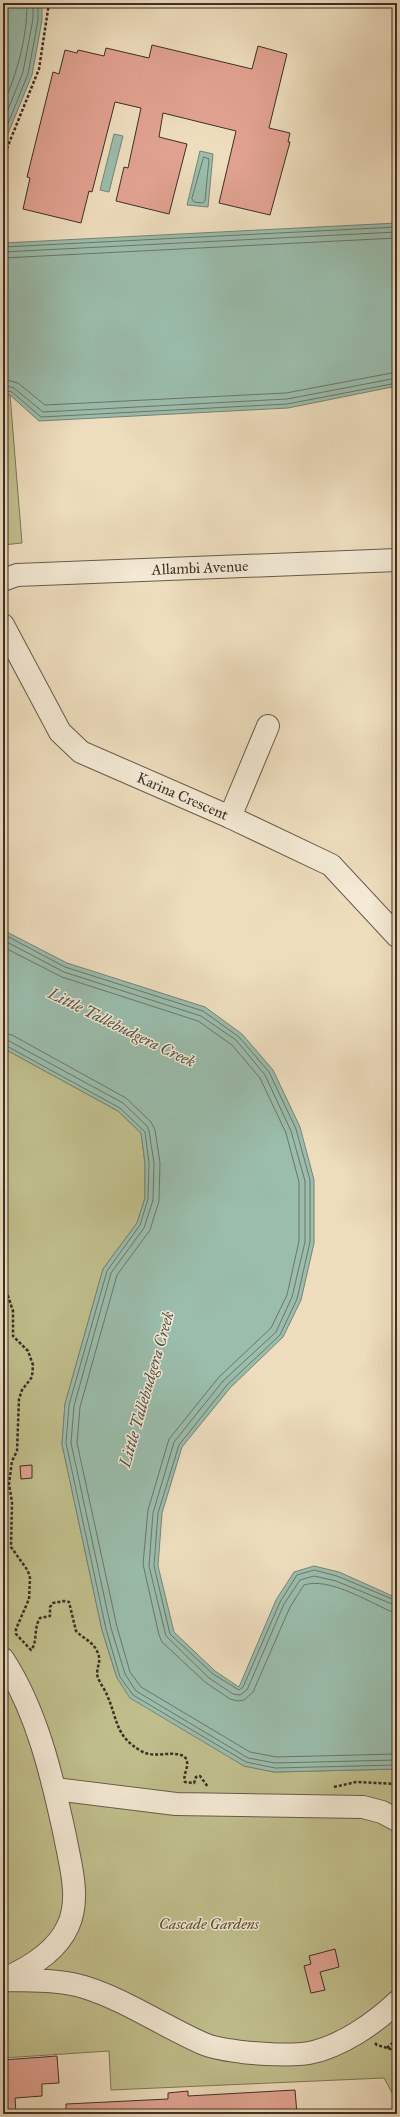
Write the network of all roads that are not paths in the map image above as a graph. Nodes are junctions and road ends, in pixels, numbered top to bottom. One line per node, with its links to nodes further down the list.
1 (397, 560): 2 (street, Allambi Avenue)
2 (3, 580)
3 (3, 625): 5 (street, Karina Crescent)
4 (268, 726): 5 (street)
5 (230, 817): 6 (street, Karina Crescent)
6 (397, 936)
7 (3, 1659): 8 (street)
8 (55, 1789): 9 (street); 10 (street)
9 (397, 1820)
10 (53, 1947): 11 (street); 12 (street)
11 (3, 1980): 12 (street)
12 (59, 1981): 13 (street)
13 (397, 2002)

